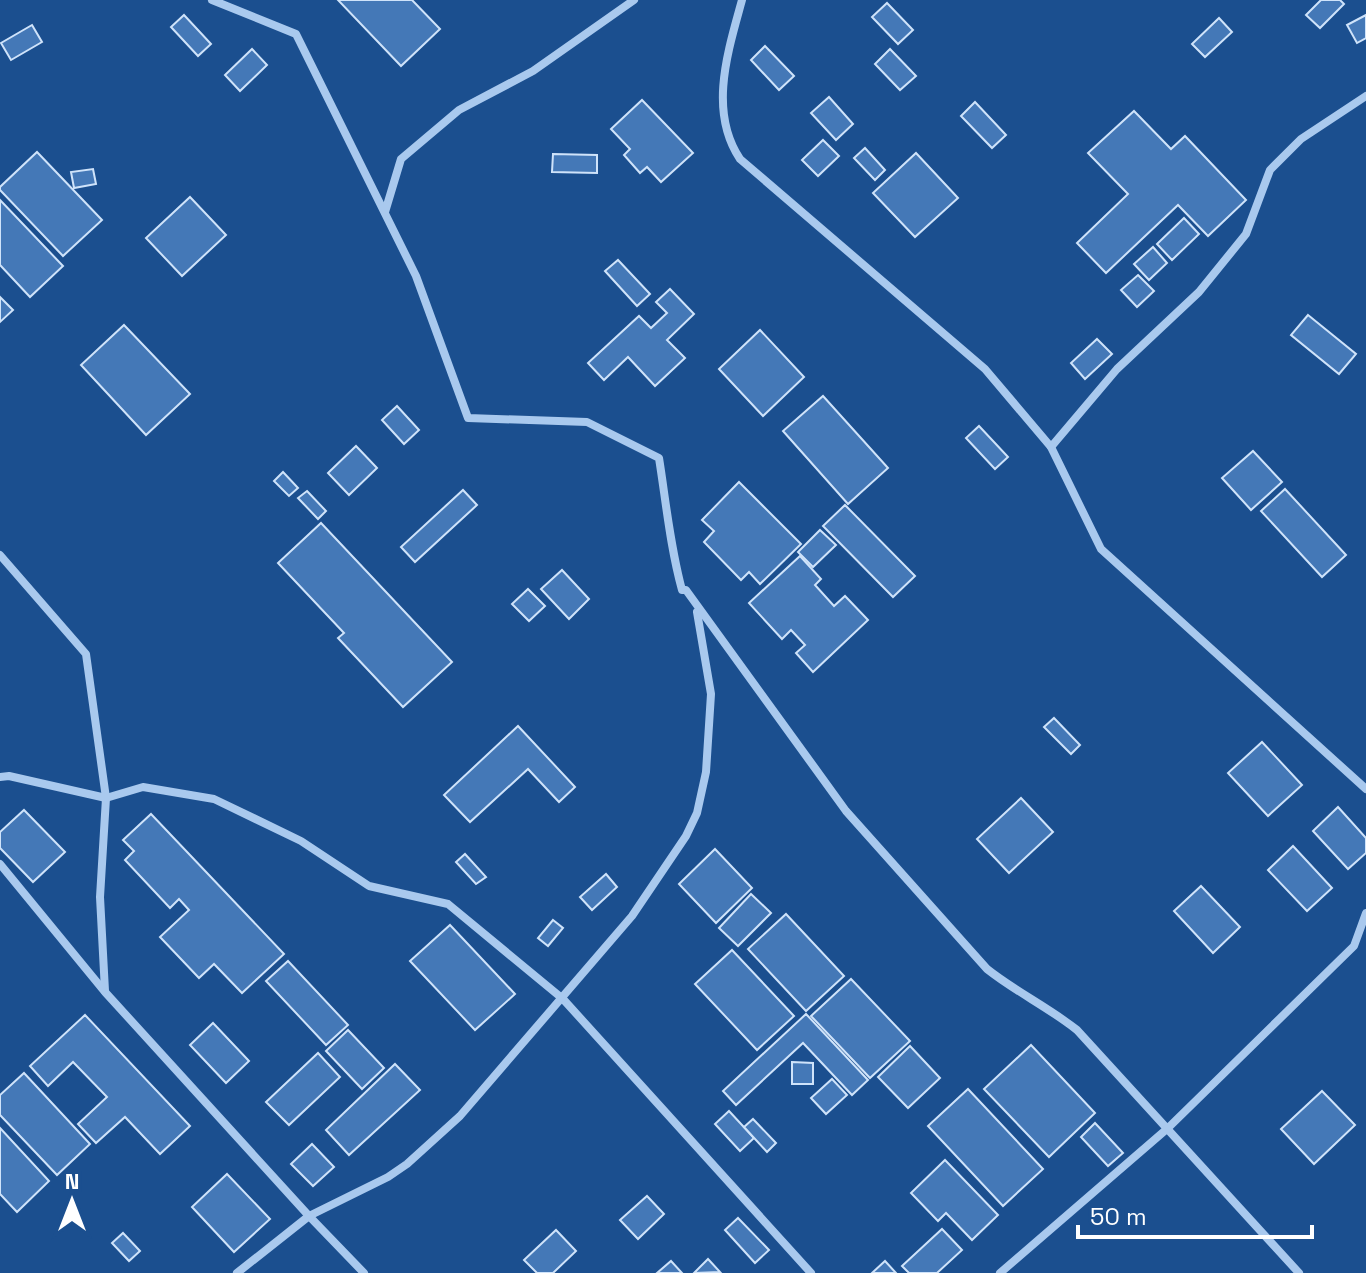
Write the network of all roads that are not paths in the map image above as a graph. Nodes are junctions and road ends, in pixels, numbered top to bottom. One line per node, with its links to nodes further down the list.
1 (212, 0): 5 (street)
2 (634, 0): 5 (street)
3 (742, 0): 6 (street)
4 (1366, 96): 6 (street)
5 (385, 213): 8 (street)
6 (1051, 447): 10 (street)
7 (0, 555): 11 (street)
8 (696, 607): 15 (street); 16 (street)
9 (0, 777): 11 (street)
10 (1366, 789)
11 (106, 798): 14 (street); 15 (street)
12 (0, 864): 14 (street)
13 (1366, 913): 16 (street)
14 (105, 992): 17 (street)
15 (563, 999): 17 (street); 20 (street)
16 (1168, 1128): 21 (street); 22 (street)
17 (309, 1216): 18 (street); 19 (street)
18 (237, 1273)
19 (364, 1273)
20 (811, 1273)
21 (1000, 1273)
22 (1299, 1273)

